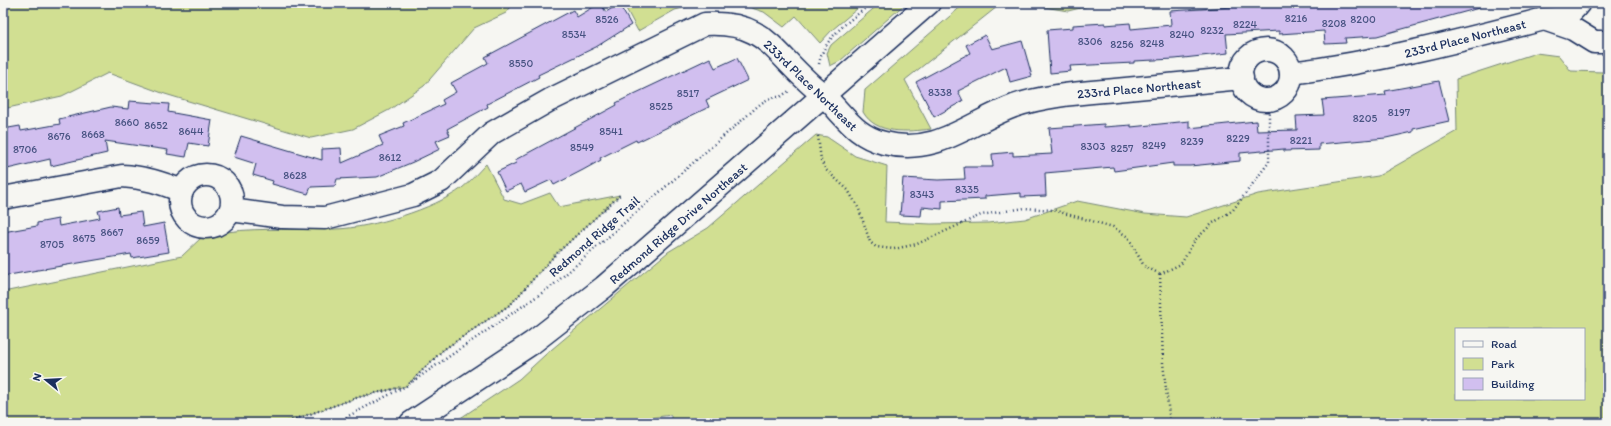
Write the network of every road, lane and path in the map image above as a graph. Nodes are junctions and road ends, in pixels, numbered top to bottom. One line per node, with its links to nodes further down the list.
1 (872, 3): 6 (path)
2 (929, 3): 10 (street, Redmond Ridge Drive Northeast)
3 (1578, 3): 4 (street, 233rd Place Northeast)
4 (1544, 19): 5 (street, 233rd Place Northeast); 7 (street, 233rd Place Northeast)
5 (1608, 42)
6 (820, 60)
7 (1291, 73): 8 (street); 8 (street)
8 (1242, 78): 10 (street, 233rd Place Northeast)
9 (787, 92): 18 (path, Redmond Ridge Trail)
10 (824, 95): 16 (street, 233rd Place Northeast); 21 (street, Redmond Ridge Drive Northeast)
11 (1269, 111): 17 (path)
12 (818, 136): 17 (path)
13 (182, 191): 15 (street); 16 (street); 16 (street)
14 (620, 195): 18 (path, Redmond Ridge Trail)
15 (3, 198)
16 (231, 210)
17 (1160, 274): 22 (path)
18 (406, 386): 19 (path, Redmond Ridge Trail); 20 (path, Redmond Ridge Trail)
19 (284, 423)
20 (335, 423)
21 (411, 423)
22 (1170, 423)

